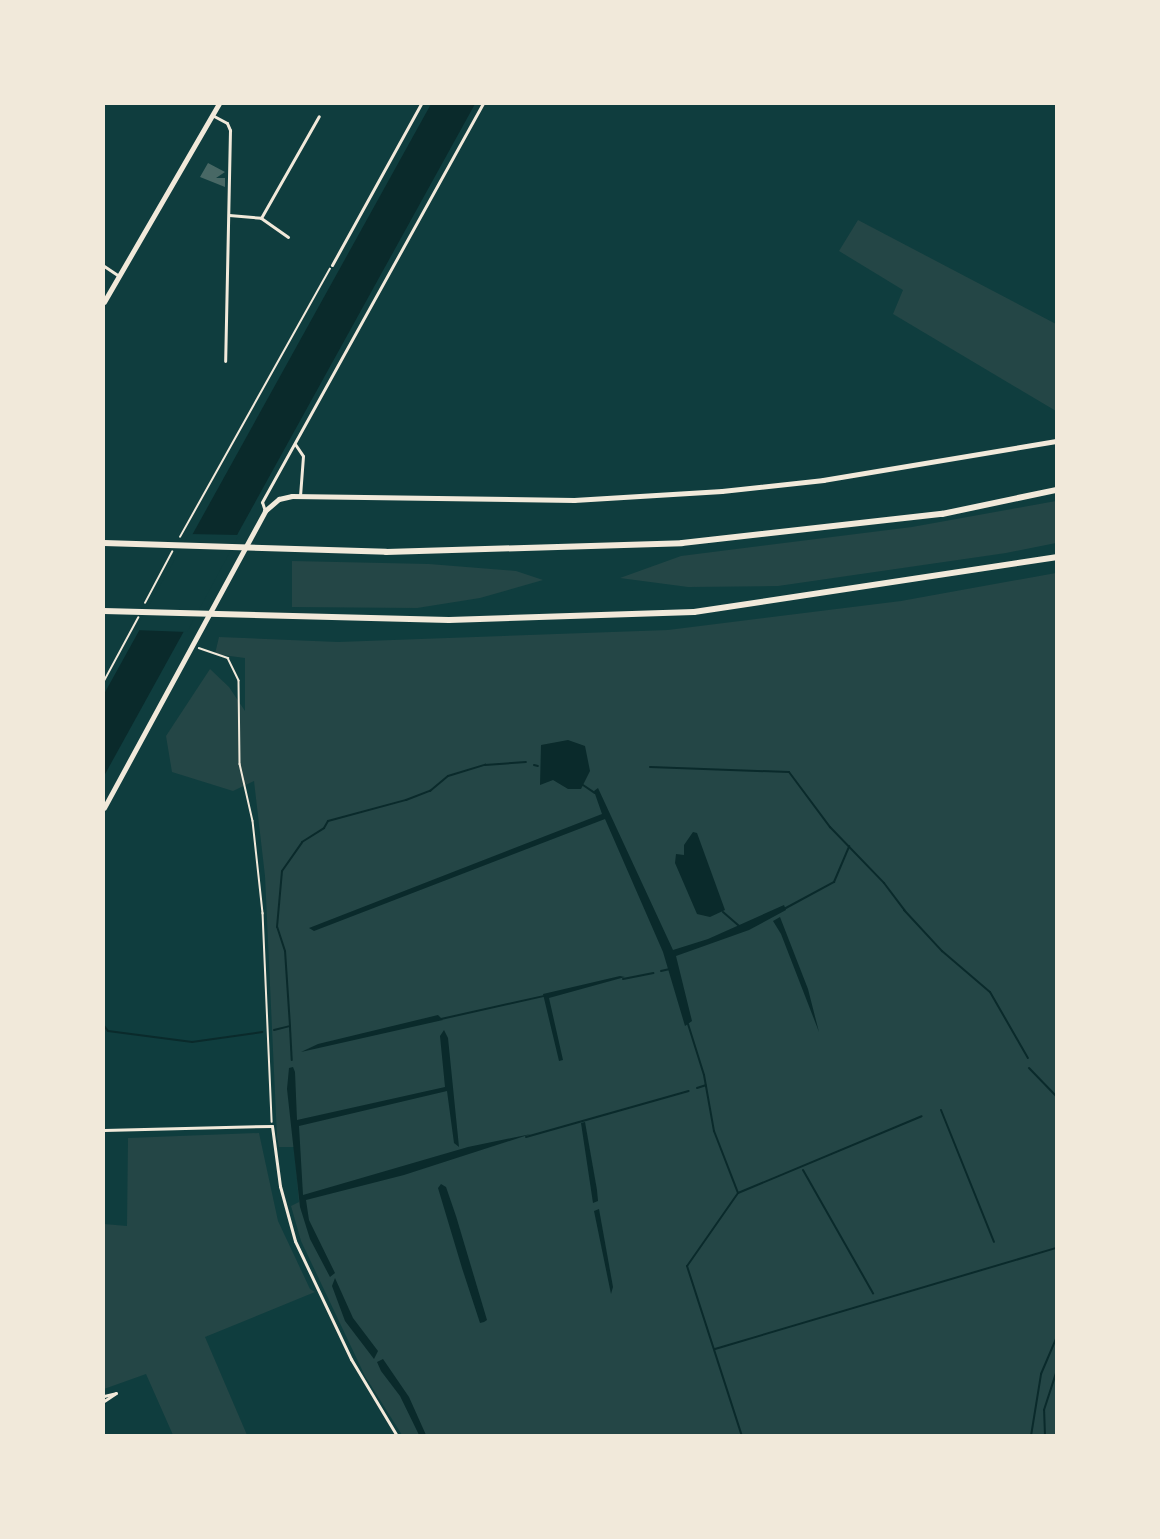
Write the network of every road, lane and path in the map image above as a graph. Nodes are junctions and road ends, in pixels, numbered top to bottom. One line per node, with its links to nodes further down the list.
1 (219, 104): 4 (main road)
2 (422, 104): 9 (street)
3 (483, 104): 15 (street)
4 (212, 115): 6 (street); 11 (main road)
5 (319, 116): 7 (street)
6 (229, 215): 7 (street); 13 (street)
7 (261, 218): 8 (street)
8 (288, 237)
9 (333, 265): 19 (path)
10 (104, 266): 11 (street)
11 (119, 276): 12 (main road)
12 (104, 302)
13 (225, 361)
14 (1056, 441): 17 (main road)
15 (296, 444): 17 (street); 18 (street)
16 (1056, 490): 20 (highway)
17 (300, 496): 18 (main road)
18 (265, 511): 26 (main road)
19 (180, 538)
20 (104, 543)
21 (174, 548): 23 (path)
22 (1056, 557): 24 (highway)
23 (144, 607)
24 (104, 611)
25 (138, 617): 27 (path)
26 (193, 646): 28 (main road); 29 (path)
27 (104, 681)
28 (104, 808)
29 (272, 1126): 30 (street); 33 (street)
30 (104, 1130)
31 (104, 1396): 32 (street)
32 (104, 1401)
33 (397, 1436)

